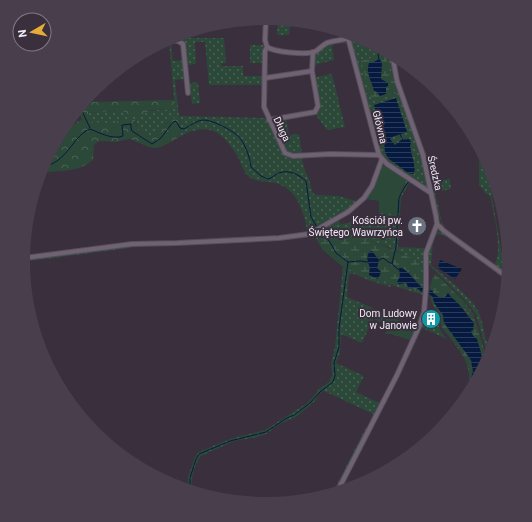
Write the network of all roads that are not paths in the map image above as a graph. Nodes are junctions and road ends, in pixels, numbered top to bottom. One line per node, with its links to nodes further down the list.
1 (266, 25): 5 (street, Długa)
2 (342, 38): 6 (street)
3 (349, 41): 12 (street, Główna)
4 (179, 42): 10 (street)
5 (267, 47): 6 (street); 9 (street, Długa)
6 (313, 52): 8 (street)
7 (393, 62): 13 (street, Średzka)
8 (312, 71): 9 (street); 11 (street)
9 (265, 78): 11 (street, Długa)
10 (188, 93)
11 (269, 120): 12 (street, Długa)
12 (380, 157): 13 (street, Główna); 15 (street)
13 (432, 193): 14 (street, Średzka)
14 (437, 224): 16 (street); 17 (street, Średzka)
15 (30, 257)
16 (501, 273)
17 (341, 484)

